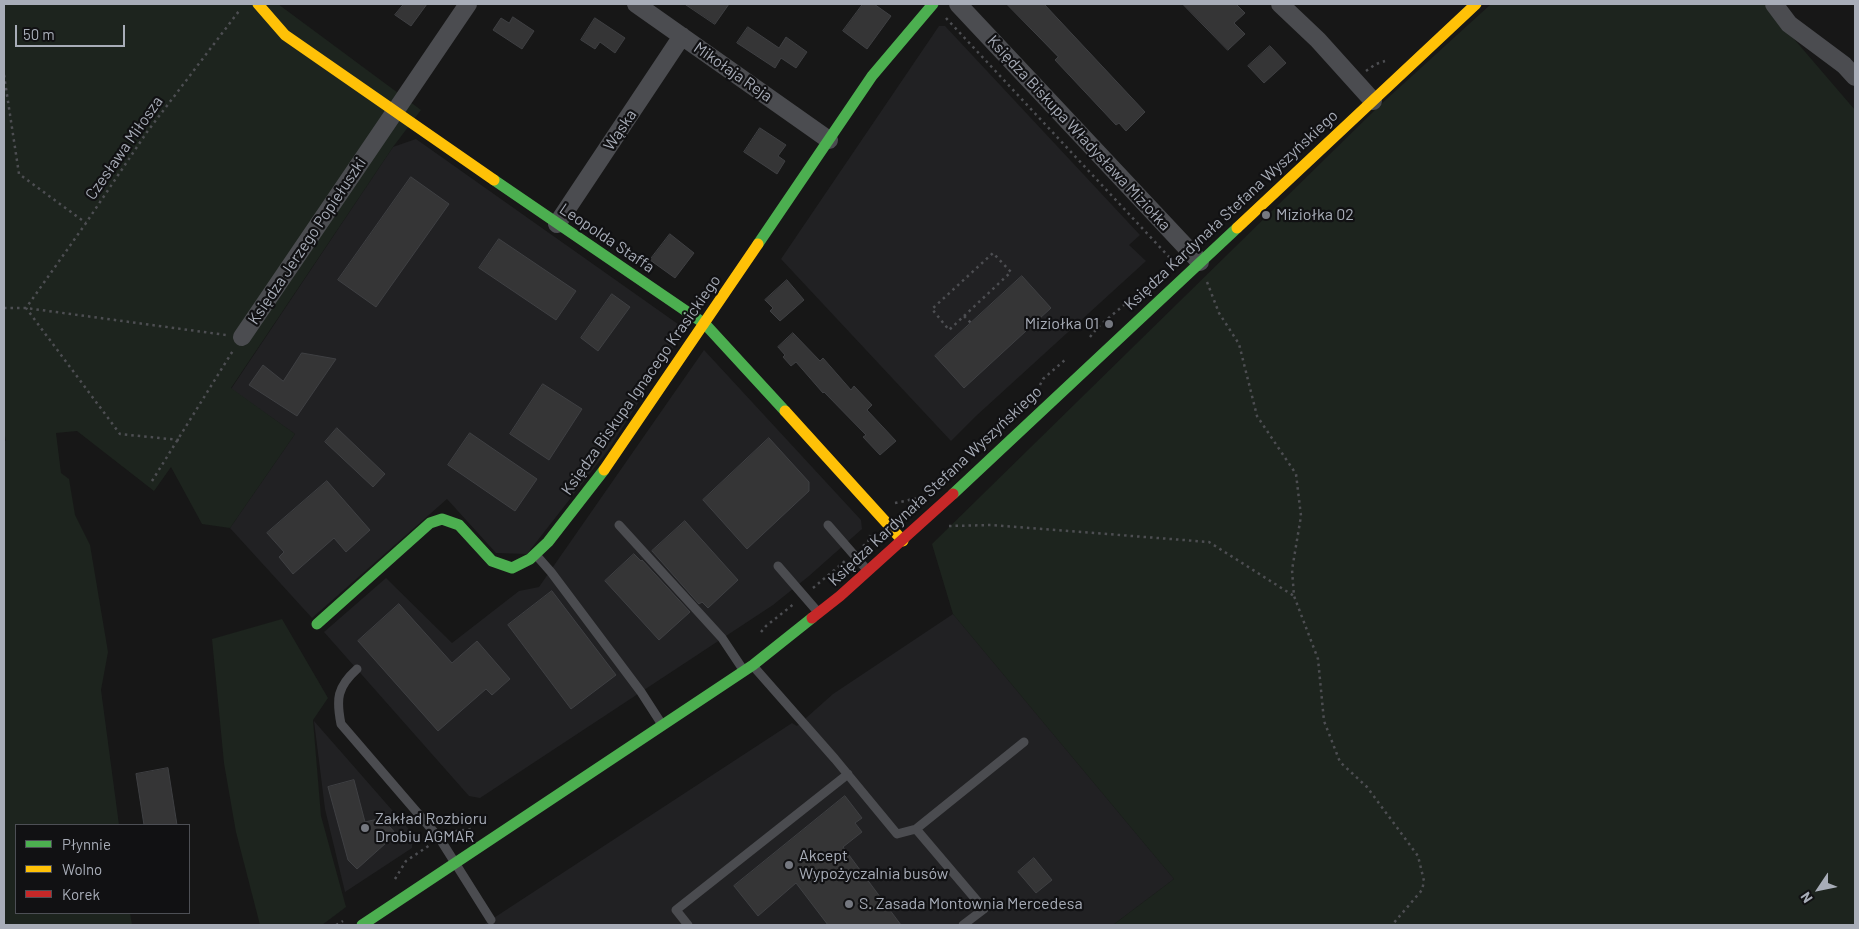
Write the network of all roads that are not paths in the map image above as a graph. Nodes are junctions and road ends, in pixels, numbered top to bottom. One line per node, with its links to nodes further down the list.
1 (258, 4): 12 (street, Leopolda Staffa)
2 (468, 4): 12 (street, Księdza Jerzego Popiełuszki)
3 (636, 4): 9 (street, Mikołaja Reja)
4 (958, 4): 15 (street, Księdza Biskupa Władysława Miziołka)
5 (1280, 4): 11 (street)
6 (1476, 4): 11 (street, Księdza Kardynała Stefana Wyszyńskiego)
7 (1774, 4): 10 (street)
8 (932, 5): 13 (street, Księdza Biskupa Ignacego Krasickiego)
9 (682, 36): 13 (street, Mikołaja Reja); 14 (street, Wąska)
10 (1855, 78)
11 (1373, 101): 15 (street, Księdza Kardynała Stefana Wyszyńskiego)
12 (395, 110): 14 (street, Leopolda Staffa); 17 (street, Księdza Jerzego Popiełuszki)
13 (829, 140): 16 (street, Księdza Biskupa Ignacego Krasickiego)
14 (557, 224): 16 (street, Leopolda Staffa)
15 (1200, 262): 20 (street, Księdza Kardynała Stefana Wyszyńskiego)
16 (705, 324): 20 (street, Leopolda Staffa); 21 (street, Księdza Biskupa Ignacego Krasickiego)
17 (242, 337)
18 (619, 525): 26 (lane)
19 (828, 525): 23 (lane)
20 (903, 540): 23 (street, Księdza Kardynała Stefana Wyszyńskiego)
21 (535, 554): 25 (street, Księdza Biskupa Ignacego Krasickiego); 28 (lane)
22 (778, 566): 24 (lane)
23 (868, 571): 24 (street, Księdza Kardynała Stefana Wyszyńskiego)
24 (818, 613): 26 (street, Księdza Kardynała Stefana Wyszyńskiego)
25 (316, 624)
26 (748, 668): 28 (street, Księdza Kardynała Stefana Wyszyńskiego); 30 (lane)
27 (357, 669): 32 (lane)
28 (663, 725): 32 (street, Księdza Kardynała Stefana Wyszyńskiego)
29 (1024, 742): 31 (lane)
30 (848, 774): 31 (lane); 35 (lane)
31 (916, 829): 36 (lane)
32 (456, 864): 33 (lane); 34 (street, Księdza Kardynała Stefana Wyszyńskiego)
33 (491, 920)
34 (362, 925)
35 (688, 925)
36 (963, 925)

